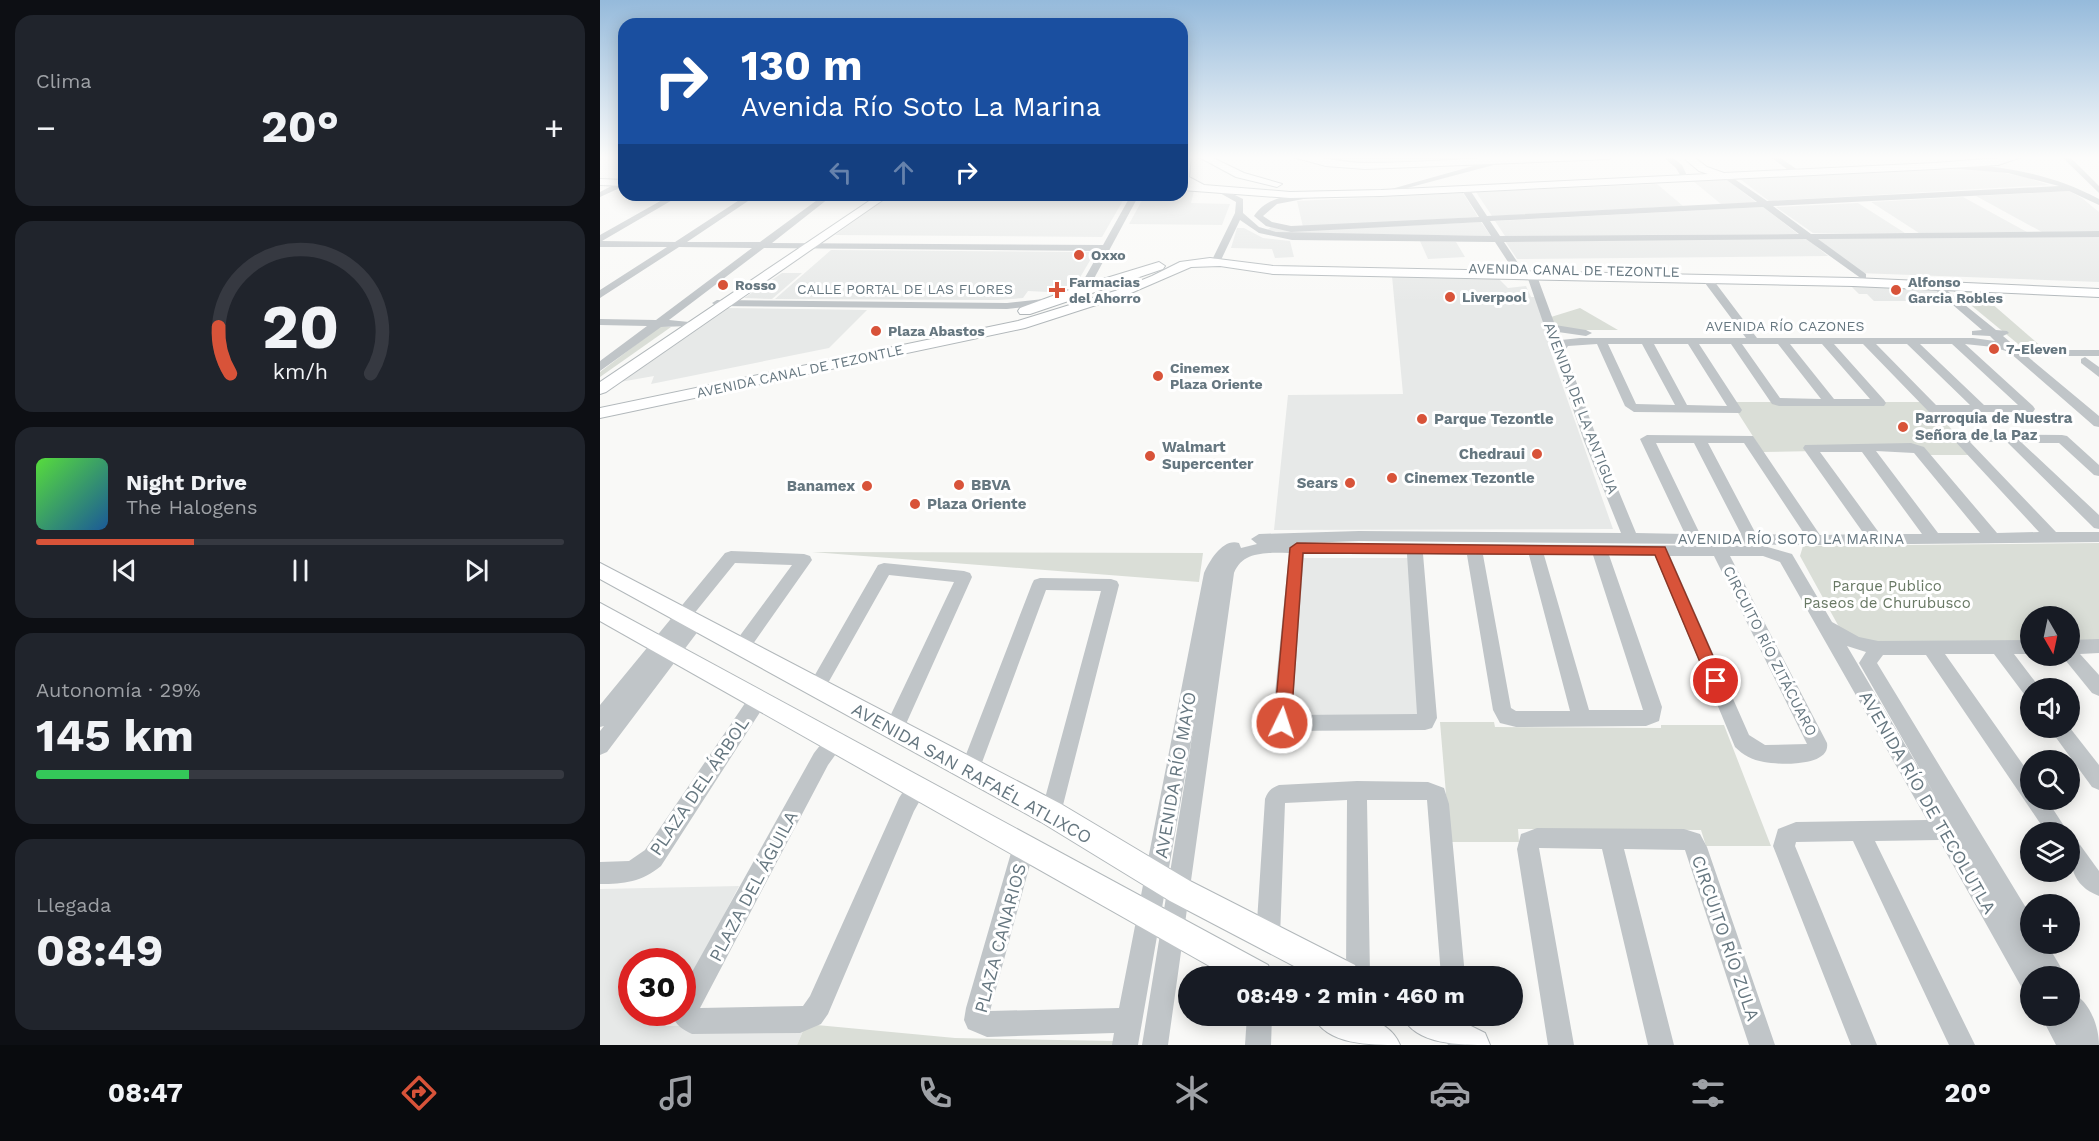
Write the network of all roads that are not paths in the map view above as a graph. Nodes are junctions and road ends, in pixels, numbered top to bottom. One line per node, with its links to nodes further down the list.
1 (661, 205): 18 (street)
2 (738, 205): 20 (street)
3 (817, 205): 21 (street)
4 (863, 205): 19 (main road)
5 (870, 205): 19 (main road)
6 (1130, 205): 22 (street)
7 (1240, 205): 12 (street)
8 (1269, 205): 13 (street)
9 (1476, 205): 14 (street)
10 (1752, 205): 14 (street)
11 (1767, 205): 16 (street)
12 (1239, 213): 13 (street); 17 (street); 23 (street)
13 (1260, 213): 14 (street)
14 (1485, 219): 17 (street)
15 (2099, 234): 16 (street)
16 (1809, 236): 17 (street); 27 (street)
17 (1498, 239): 24 (street)
18 (600, 242): 20 (street)
19 (811, 243): 21 (street); 22 (street); 35 (main road)
20 (678, 244): 21 (street); 33 (street)
21 (763, 245): 38 (street)
22 (1107, 245): 31 (street)
23 (1218, 258): 24 (main road, AVENIDA CANAL DE TEZONTLE); 31 (main road, AVENIDA CANAL DE TEZONTLE)
24 (1517, 268): 27 (main road, AVENIDA CANAL DE TEZONTLE)
25 (1169, 271): 26 (main road, AVENIDA CANAL DE TEZONTLE); 31 (main road, AVENIDA CANAL DE TEZONTLE); 36 (main road, AVENIDA CANAL DE TEZONTLE)
26 (1532, 276): 28 (main road, AVENIDA CANAL DE TEZONTLE); 40 (street, AVENIDA DE LA ANTIGUA)
27 (1862, 276): 29 (main road, AVENIDA CANAL DE TEZONTLE)
28 (1707, 279): 29 (main road, AVENIDA CANAL DE TEZONTLE); 42 (street)
29 (1932, 283): 30 (main road, AVENIDA CANAL DE TEZONTLE); 32 (main road, AVENIDA CANAL DE TEZONTLE); 41 (street)
30 (2099, 286)
31 (1080, 293): 34 (main road, AVENIDA CANAL DE TEZONTLE)
32 (2099, 293)
33 (600, 295)
34 (1057, 300): 35 (street, CALLE PORTAL DE LAS FLORES); 36 (main road, AVENIDA CANAL DE TEZONTLE)
35 (722, 303): 39 (main road); 64 (main road)
36 (1016, 320): 62 (main road, AVENIDA CANAL DE TEZONTLE)
37 (600, 322): 38 (street)
38 (658, 323): 39 (street); 59 (street)
39 (686, 324): 61 (main road)
40 (1551, 328): 42 (street, AVENIDA RÍO CAZONES); 53 (street, AVENIDA DE LA ANTIGUA)
41 (1997, 333): 42 (street, AVENIDA RÍO CAZONES); 52 (street); 54 (street)
42 (1751, 337): 47 (street, AVENIDA RÍO CAZONES); 48 (street, AVENIDA RÍO CAZONES)
43 (1910, 340): 50 (street, AVENIDA RÍO CAZONES); 51 (street, AVENIDA RÍO CAZONES); 68 (street)
44 (1601, 341): 45 (street, AVENIDA RÍO CAZONES); 53 (street, AVENIDA RÍO CAZONES); 67 (street)
45 (1646, 341): 46 (street, AVENIDA RÍO CAZONES); 67 (street)
46 (1691, 341): 47 (street, AVENIDA RÍO CAZONES); 67 (street)
47 (1734, 341): 66 (street)
48 (1780, 341): 49 (street, AVENIDA RÍO CAZONES); 66 (street)
49 (1825, 341): 50 (street, AVENIDA RÍO CAZONES); 66 (street)
50 (1866, 341): 68 (street)
51 (1955, 341): 52 (street, AVENIDA RÍO CAZONES); 68 (street)
52 (2013, 350): 63 (street)
53 (1559, 351): 81 (street, AVENIDA DE LA ANTIGUA)
54 (2027, 353): 55 (street); 56 (street)
55 (2099, 353)
56 (2038, 362): 57 (street); 63 (street)
57 (2085, 362): 58 (street); 60 (street)
58 (2099, 362)
59 (600, 368)
60 (2099, 373)
61 (600, 381)
62 (717, 382): 65 (main road, AVENIDA CANAL DE TEZONTLE); 70 (main road, AVENIDA CANAL DE TEZONTLE)
63 (2059, 384): 69 (street); 71 (street)
64 (600, 389)
65 (600, 400)
66 (1831, 403)
67 (1683, 409)
68 (1981, 409)
69 (2099, 412)
70 (600, 413)
71 (2099, 423)
72 (2010, 438): 75 (street); 76 (street); 78 (street)
73 (1699, 439): 82 (street); 83 (street); 86 (street)
74 (1866, 447): 77 (street); 80 (street); 85 (street)
75 (2099, 472)
76 (2099, 524)
77 (1992, 537): 78 (street, AVENIDA RÍO SOTO LA MARINA); 80 (street, AVENIDA RÍO SOTO LA MARINA)
78 (2052, 537): 79 (street, AVENIDA RÍO SOTO LA MARINA)
79 (2099, 537)
80 (1933, 538): 85 (street, AVENIDA RÍO SOTO LA MARINA)
81 (1631, 539): 82 (street, AVENIDA RÍO SOTO LA MARINA); 87 (street, AVENIDA RÍO SOTO LA MARINA)
82 (1695, 539): 83 (street, AVENIDA RÍO SOTO LA MARINA)
83 (1751, 539): 84 (street, AVENIDA RÍO SOTO LA MARINA)
84 (1797, 539): 86 (street, AVENIDA RÍO SOTO LA MARINA); 95 (street)
85 (1875, 539): 86 (street, AVENIDA RÍO SOTO LA MARINA)
86 (1816, 540)
87 (1268, 543): 88 (street, AVENIDA RÍO SOTO LA MARINA); 131 (street, AVENIDA RÍO MAYO); 131 (street, AVENIDA RÍO MAYO)
88 (1297, 548): 89 (street, AVENIDA RÍO SOTO LA MARINA); 89 (street)
89 (1415, 550): 90 (street, AVENIDA RÍO SOTO LA MARINA)
90 (1474, 550): 91 (street, AVENIDA RÍO SOTO LA MARINA); 113 (street)
91 (1535, 550): 92 (street, AVENIDA RÍO SOTO LA MARINA); 113 (street)
92 (1599, 550): 93 (street, AVENIDA RÍO SOTO LA MARINA); 113 (street)
93 (1660, 550): 94 (street, AVENIDA RÍO SOTO LA MARINA); 94 (street, CIRCUITO RÍO ZITÁCUARO)
94 (1720, 550): 95 (street, AVENIDA RÍO SOTO LA MARINA)
95 (1786, 558): 99 (street, AVENIDA RÍO DE TECOLUTLA)
96 (600, 570): 98 (main road, AVENIDA SAN RAFAÉL ATLIXCO)
97 (601, 613): 107 (main road)
98 (690, 618): 100 (main road, AVENIDA SAN RAFAÉL ATLIXCO); 100 (street); 107 (street)
99 (1825, 626): 106 (street); 125 (street, AVENIDA RÍO DE TECOLUTLA)
100 (742, 646): 110 (main road, AVENIDA SAN RAFAÉL ATLIXCO)
101 (2080, 646): 102 (street)
102 (2099, 646)
103 (1930, 647): 104 (street); 106 (street); 120 (street)
104 (1999, 647): 105 (street); 109 (street)
105 (2020, 647)
106 (1878, 648): 133 (street, AVENIDA RÍO DE TECOLUTLA)
107 (666, 649): 112 (main road); 114 (street); 118 (street)
108 (2080, 666): 111 (street)
109 (2022, 678)
110 (817, 687): 115 (main road, AVENIDA SAN RAFAÉL ATLIXCO); 115 (street)
111 (2099, 688)
112 (759, 698): 117 (main road); 130 (street, PLAZA DEL ÁRBOL)
113 (1582, 718)
114 (600, 719)
115 (894, 729): 119 (main road, AVENIDA SAN RAFAÉL ATLIXCO)
116 (2067, 738): 121 (street)
117 (836, 740): 122 (main road); 122 (street, PLAZA DEL ÁGUILA)
118 (600, 747)
119 (970, 770): 124 (main road, AVENIDA SAN RAFAÉL ATLIXCO); 124 (street)
120 (2020, 777)
121 (2099, 781)
122 (917, 788): 128 (main road)
123 (1357, 790): 135 (street); 138 (street); 139 (street)
124 (1051, 813): 131 (main road, AVENIDA SAN RAFAÉL ATLIXCO)
125 (1944, 830): 126 (street); 140 (street, AVENIDA RÍO DE TECOLUTLA)
126 (1859, 831): 155 (street); 156 (street)
127 (1610, 838): 152 (street, CIRCUITO RÍO ZULA); 153 (street); 154 (street, CIRCUITO RÍO ZULA)
128 (1024, 846): 134 (main road); 141 (street, PLAZA CANARIOS)
129 (2080, 863): 132 (street)
130 (600, 873)
131 (1168, 884): 134 (street, AVENIDA RÍO MAYO); 135 (main road, AVENIDA SAN RAFAÉL ATLIXCO)
132 (2099, 885)
133 (2020, 919)
134 (1161, 922): 136 (main road); 141 (street, AVENIDA RÍO MAYO); 150 (street, AVENIDA RÍO MAYO)
135 (1268, 937): 137 (main road, AVENIDA SAN RAFAÉL ATLIXCO)
136 (1239, 966)
137 (1325, 966)
138 (1358, 966)
139 (1452, 966)
140 (2023, 966)
141 (1129, 1020): 149 (street, AVENIDA RÍO MAYO)
142 (2080, 1021): 158 (street)
143 (1259, 1026): 151 (street)
144 (1346, 1026): 148 (main road)
145 (1446, 1026): 147 (main road)
146 (2059, 1026): 157 (street)
147 (1462, 1032)
148 (1372, 1042)
149 (1125, 1045)
150 (1155, 1045)
151 (1258, 1045)
152 (1561, 1045)
153 (1661, 1045)
154 (1762, 1045)
155 (1864, 1045)
156 (1962, 1045)
157 (2070, 1045)
158 (2094, 1045)

